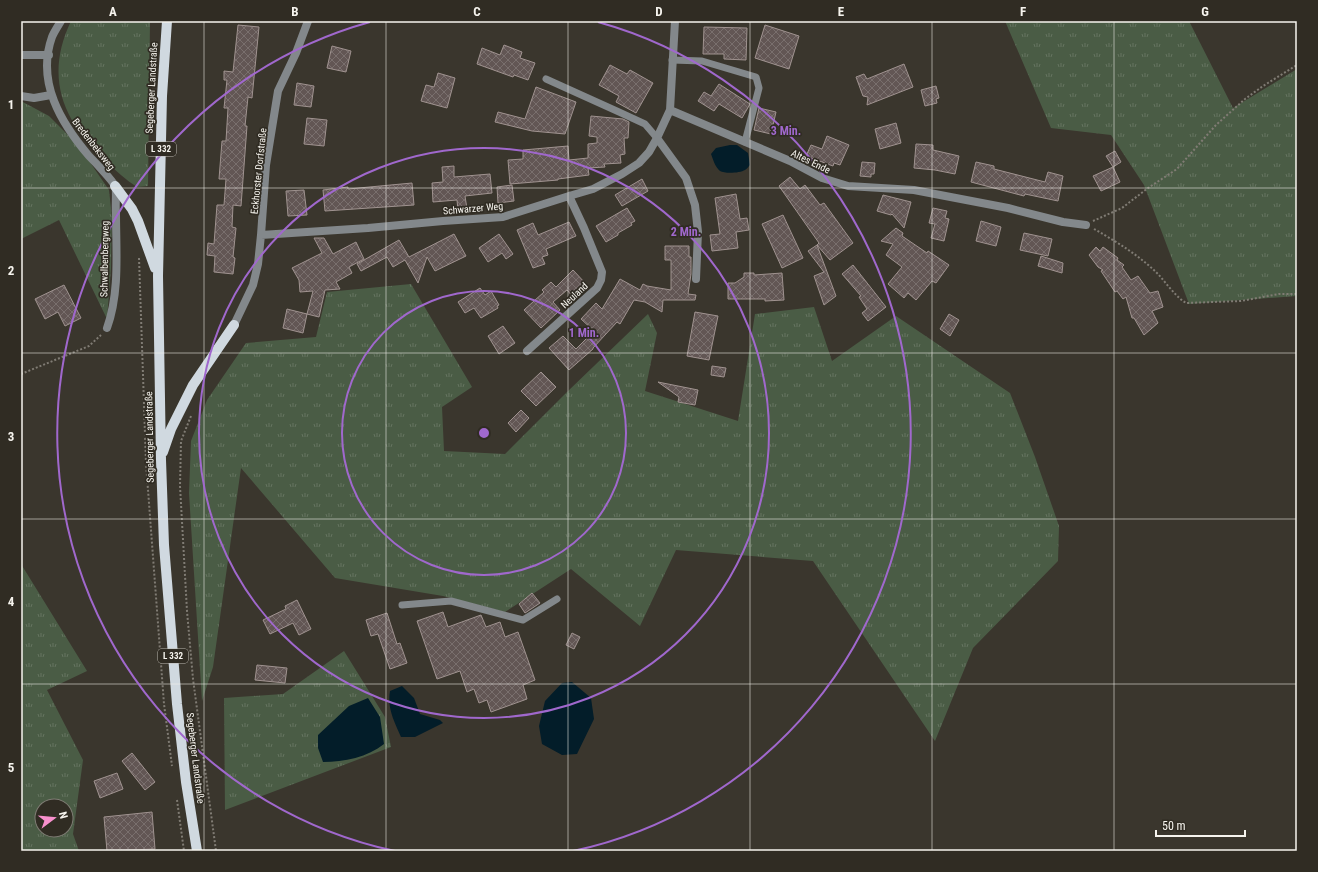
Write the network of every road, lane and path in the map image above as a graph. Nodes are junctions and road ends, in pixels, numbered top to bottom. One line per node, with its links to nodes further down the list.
1 (61, 21): 6 (street, Bredenbeksweg)
2 (167, 21): 19 (main road, Segeberger Landstraße / L 332)
3 (308, 21): 18 (street, Eckhorster Dorfstraße)
4 (675, 21): 7 (street)
5 (21, 55): 6 (street)
6 (49, 55): 10 (street, Bredenbeksweg)
7 (672, 60): 12 (street); 14 (lane)
8 (1297, 66): 17 (path)
9 (546, 79): 13 (lane)
10 (51, 95): 11 (street); 15 (street, Bredenbeksweg)
11 (21, 96)
12 (670, 110): 13 (street, Schwarzer Weg); 14 (street, Altes Ende)
13 (657, 138): 16 (street, Schwarzer Weg); 20 (street)
14 (745, 142): 17 (street, Altes Ende)
15 (115, 186): 19 (main road); 23 (street, Schwalbenbergweg)
16 (569, 196): 18 (street, Schwarzer Weg); 24 (street, Neuland)
17 (1086, 225): 21 (path)
18 (261, 235): 22 (street, Eckhorster Dorfstraße)
19 (158, 276): 27 (main road, Segeberger Landstraße / L 332)
20 (696, 279)
21 (1297, 294)
22 (234, 325): 27 (main road)
23 (107, 328): 25 (path)
24 (527, 351)
25 (21, 374)
26 (192, 412): 31 (path)
27 (161, 460): 30 (main road, Segeberger Landstraße / L 332)
28 (557, 599): 29 (lane)
29 (402, 605)
30 (197, 851)
31 (216, 851)

